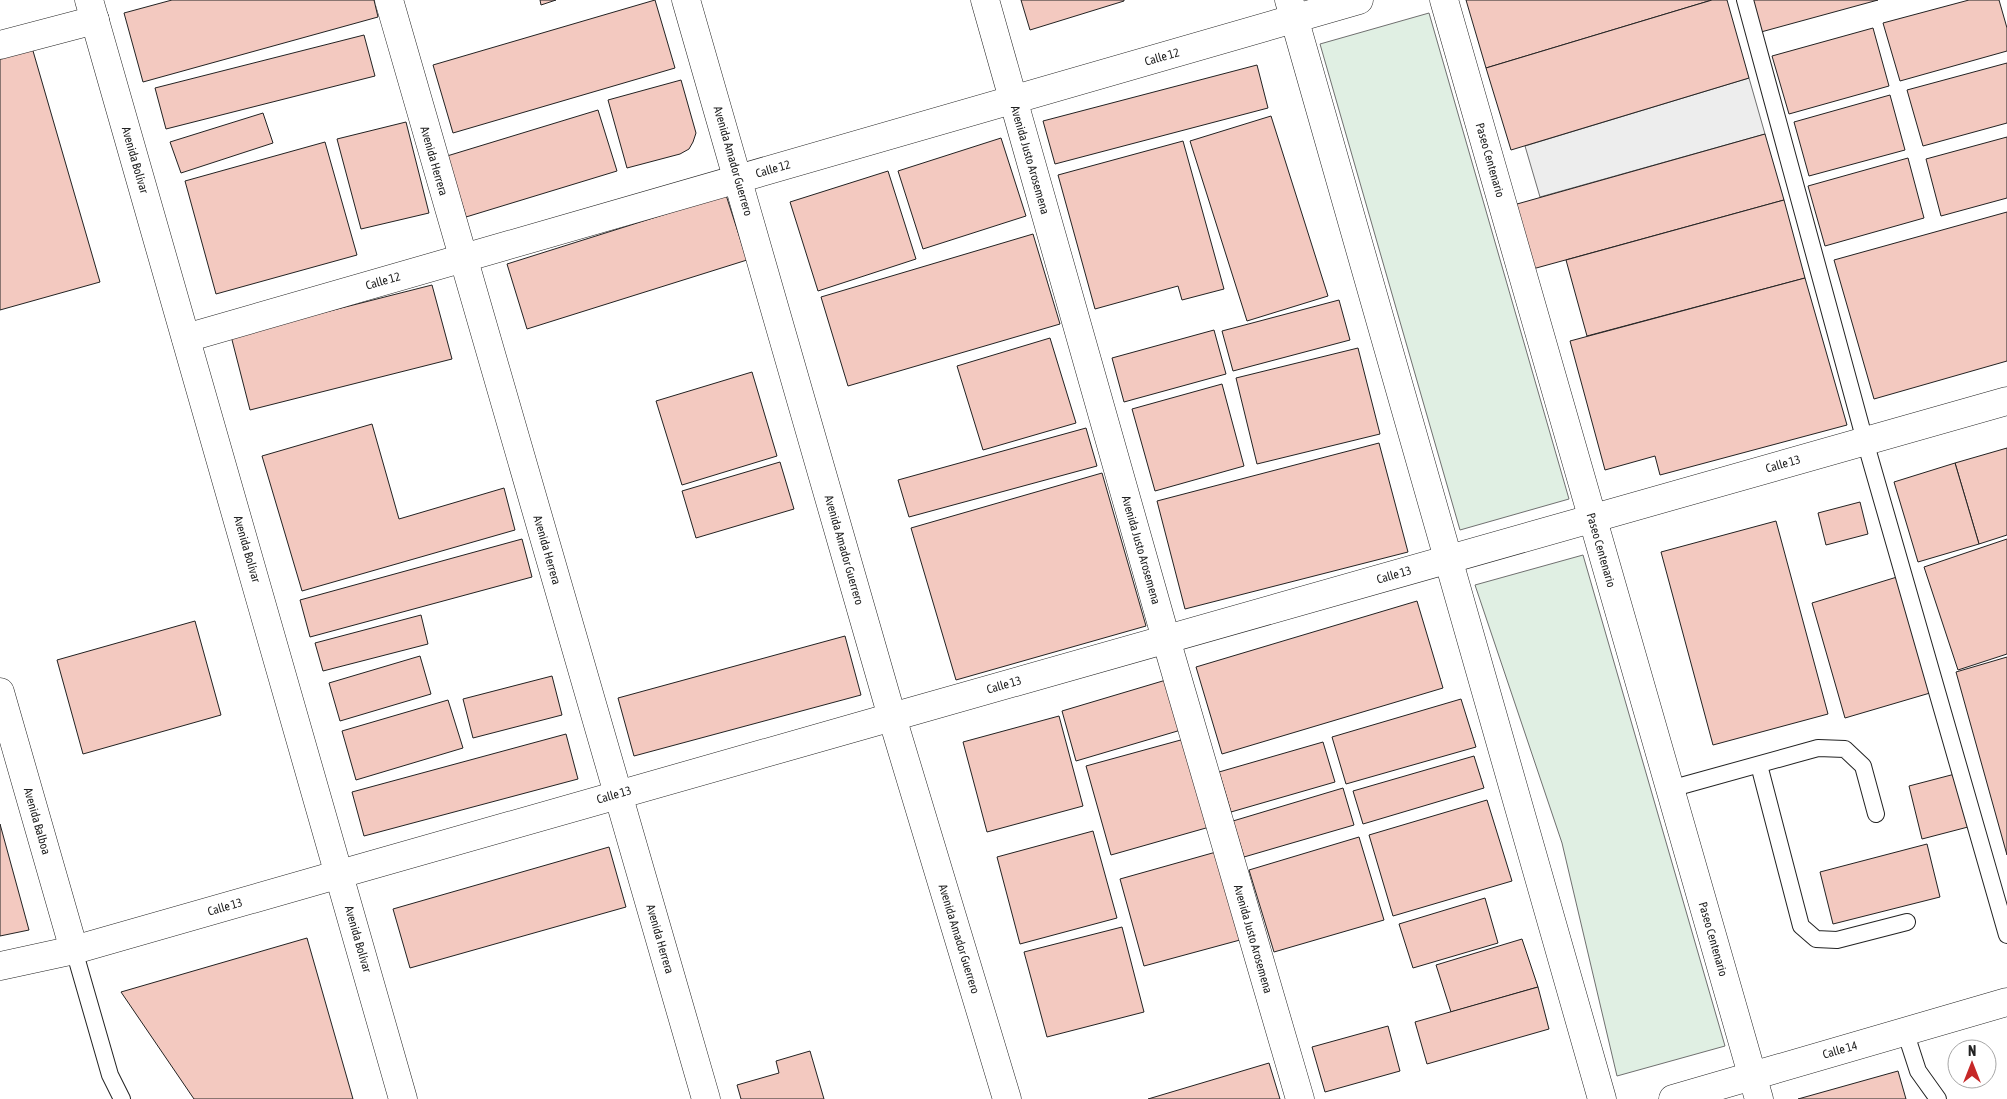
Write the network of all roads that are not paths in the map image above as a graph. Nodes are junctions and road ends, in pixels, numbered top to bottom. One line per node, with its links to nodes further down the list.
1 (389, 0): 12 (street, Avenida Herrera)
2 (686, 0): 11 (street, Avenida Amador Guerrero)
3 (985, 0): 10 (street, Avenida Justo Arosemena)
4 (1360, 0): 7 (street, Calle 12)
5 (1444, 0): 16 (street, Paseo Centenario)
6 (1745, 0): 15 (lane)
7 (1291, 9): 10 (street, Calle 12); 17 (street)
8 (92, 10): 9 (street); 13 (street, Avenida Bolívar)
9 (0, 45)
10 (1013, 100): 11 (street, Calle 12); 18 (street, Avenida Justo Arosemena)
11 (738, 179): 12 (street, Calle 12); 20 (street, Avenida Amador Guerrero)
12 (462, 258): 13 (street, Calle 12); 23 (street, Avenida Herrera)
13 (186, 338): 25 (street, Avenida Bolívar)
14 (2007, 401): 15 (street, Calle 13)
15 (1865, 441): 16 (street, Calle 13); 27 (lane)
16 (1592, 518): 17 (street, Calle 13); 22 (street, Paseo Centenario)
17 (1450, 559): 18 (street, Calle 13); 38 (street)
18 (1166, 639): 20 (street, Calle 13); 37 (street, Avenida Justo Arosemena)
19 (0, 692): 28 (street, Avenida Balboa)
20 (892, 718): 23 (street, Calle 13); 36 (street, Avenida Amador Guerrero)
21 (1759, 765): 22 (lane); 24 (lane); 26 (lane)
22 (1670, 789): 32 (street, Paseo Centenario)
23 (618, 794): 25 (street, Calle 13); 35 (street, Avenida Herrera)
24 (1876, 814)
25 (340, 874): 28 (street, Calle 13); 34 (street, Avenida Bolívar)
26 (1907, 922)
27 (2007, 935)
28 (74, 950): 29 (street, Calle 13); 33 (lane)
29 (0, 966)
30 (2007, 1002): 31 (street, Calle 14)
31 (1905, 1031): 32 (street, Calle 14); 40 (lane)
32 (1756, 1087): 39 (street, Calle 14)
33 (122, 1099)
34 (403, 1099)
35 (706, 1099)
36 (1007, 1099)
37 (1300, 1099)
38 (1602, 1099)
39 (1672, 1099)
40 (1938, 1099)

